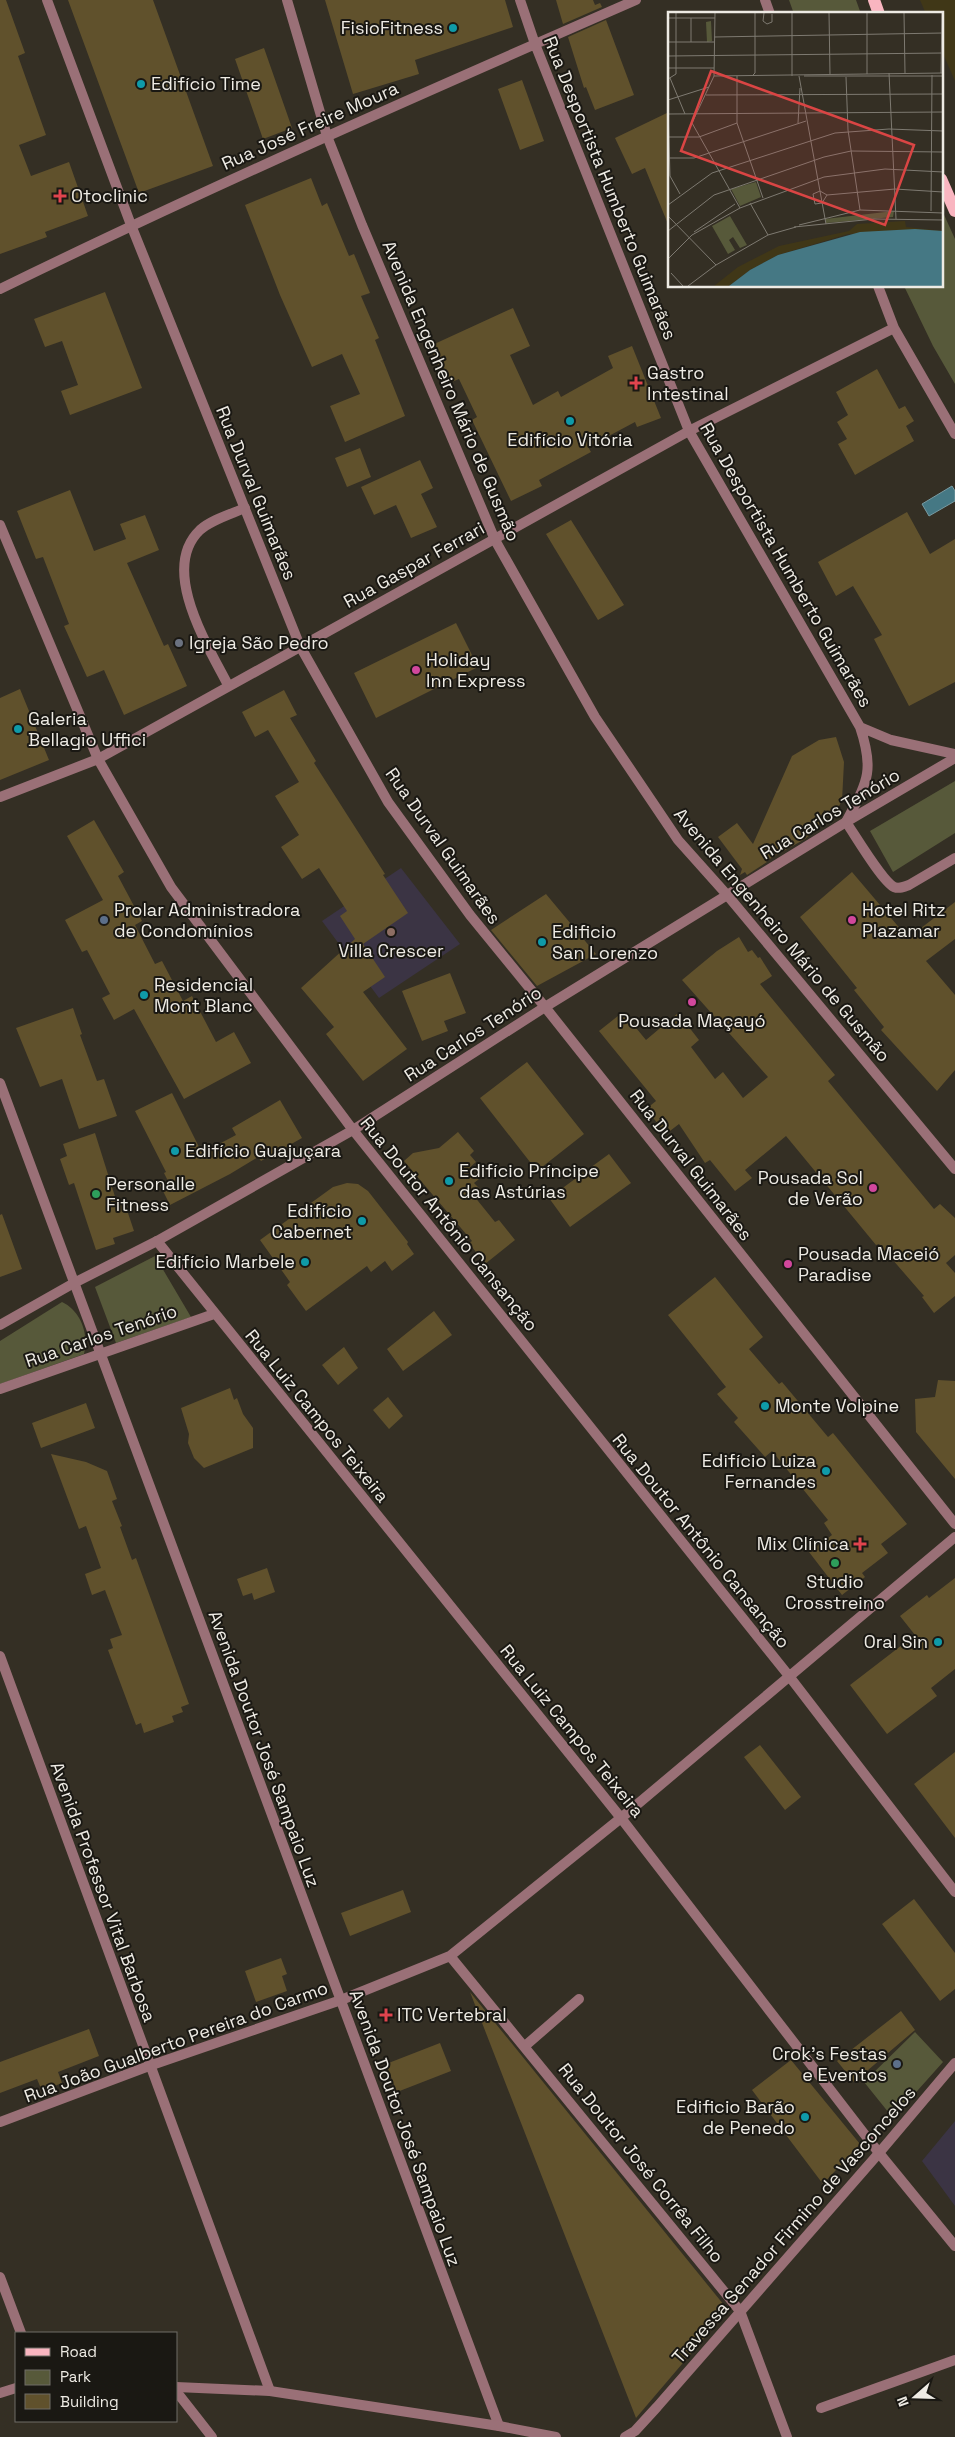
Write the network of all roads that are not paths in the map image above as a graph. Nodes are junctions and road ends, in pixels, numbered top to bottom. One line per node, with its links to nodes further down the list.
1 (47, 0): 11 (street, Rua Durval Guimarães)
2 (287, 0): 8 (street, Avenida Engenheiro Mário de Gusmão)
3 (520, 0): 7 (street, Rua Desportista Humberto Guimarães)
4 (636, 0): 7 (street, Rua José Freire Moura)
5 (765, 0): 6 (street)
6 (769, 12)
7 (535, 44): 8 (street, Rua José Freire Moura); 15 (street, Rua Desportista Humberto Guimarães)
8 (327, 136): 11 (street, Rua José Freire Moura); 19 (street, Avenida Engenheiro Mário de Gusmão)
9 (942, 181): 10 (main road)
10 (955, 211)
11 (131, 225): 13 (street, Rua José Freire Moura); 17 (street, Rua Durval Guimarães)
12 (879, 288): 14 (street)
13 (0, 289)
14 (894, 328): 15 (street, Rua Gaspar Ferrari); 16 (street)
15 (689, 431): 19 (street, Rua Gaspar Ferrari); 22 (street, Rua Desportista Humberto Guimarães)
16 (955, 434)
17 (244, 508): 20 (street, Rua Durval Guimarães); 21 (street)
18 (0, 525): 25 (street, Rua Doutor Antônio Cansanção)
19 (495, 540): 20 (street, Rua Gaspar Ferrari); 29 (street, Avenida Engenheiro Mário de Gusmão)
20 (300, 646): 21 (street, Rua Gaspar Ferrari); 30 (street, Rua Durval Guimarães)
21 (228, 685): 25 (street, Rua Gaspar Ferrari)
22 (860, 727): 23 (street, Rua Desportista Humberto Guimarães); 27 (street, Rua Desportista Humberto Guimarães)
23 (955, 754)
24 (955, 758): 27 (street, Rua Carlos Tenório)
25 (98, 759): 26 (street, Rua Gaspar Ferrari); 32 (street, Rua Doutor Antônio Cansanção)
26 (0, 797)
27 (846, 822): 28 (street); 29 (street, Rua Carlos Tenório)
28 (955, 858)
29 (728, 896): 30 (street, Rua Carlos Tenório); 33 (street, Avenida Engenheiro Mário de Gusmão)
30 (545, 1007): 32 (street, Rua Carlos Tenório); 40 (street, Rua Durval Guimarães)
31 (0, 1083): 35 (street, Avenida Doutor José Sampaio Luz)
32 (353, 1130): 34 (street, Rua Carlos Tenório); 43 (street, Rua Doutor Antônio Cansanção)
33 (955, 1168)
34 (157, 1241): 35 (street, Rua Carlos Tenório); 36 (street, Rua Luiz Campos Teixeira)
35 (74, 1283): 37 (street, Rua Carlos Tenório); 38 (street, Avenida Doutor José Sampaio Luz)
36 (214, 1314): 38 (street, Rua Carlos Tenório); 44 (street, Rua Luiz Campos Teixeira)
37 (0, 1325)
38 (100, 1353): 39 (street, Rua Carlos Tenório); 48 (street, Avenida Doutor José Sampaio Luz)
39 (0, 1389)
40 (955, 1524)
41 (955, 1537): 43 (street, Rua João Gualberto Pereira do Carmo)
42 (0, 1656): 51 (street, Avenida Professor Vital Barbosa)
43 (789, 1676): 44 (street, Rua João Gualberto Pereira do Carmo); 45 (street, Rua Doutor Antônio Cansanção)
44 (621, 1818): 46 (street, Rua João Gualberto Pereira do Carmo); 53 (street, Rua Luiz Campos Teixeira)
45 (955, 1892)
46 (450, 1956): 48 (street, Rua João Gualberto Pereira do Carmo); 49 (street, Rua Doutor José Corrêa Filho)
47 (579, 1999): 49 (street)
48 (341, 2000): 51 (street, Rua João Gualberto Pereira do Carmo); 65 (street, Avenida Doutor José Sampaio Luz)
49 (525, 2046): 56 (street, Rua Doutor José Corrêa Filho)
50 (955, 2063): 53 (street, Travessa Senador Firmino de Vasconcelos)
51 (149, 2066): 52 (street, Rua João Gualberto Pereira do Carmo); 61 (street, Avenida Professor Vital Barbosa)
52 (0, 2122)
53 (879, 2153): 54 (street, Rua Luiz Campos Teixeira); 56 (street, Travessa Senador Firmino de Vasconcelos)
54 (955, 2246)
55 (0, 2277): 57 (street)
56 (740, 2311): 69 (street, Travessa Senador Firmino de Vasconcelos); 70 (street, Rua Doutor José Corrêa Filho)
57 (20, 2332)
58 (955, 2360): 64 (street)
59 (178, 2387): 61 (street)
60 (15, 2388): 62 (street)
61 (270, 2391): 65 (street)
62 (0, 2393)
63 (178, 2394): 66 (street)
64 (820, 2408)
65 (498, 2426): 67 (street, Avenida Doutor José Sampaio Luz); 68 (street)
66 (212, 2437)
67 (503, 2437)
68 (556, 2437)
69 (625, 2437)
70 (787, 2437)

